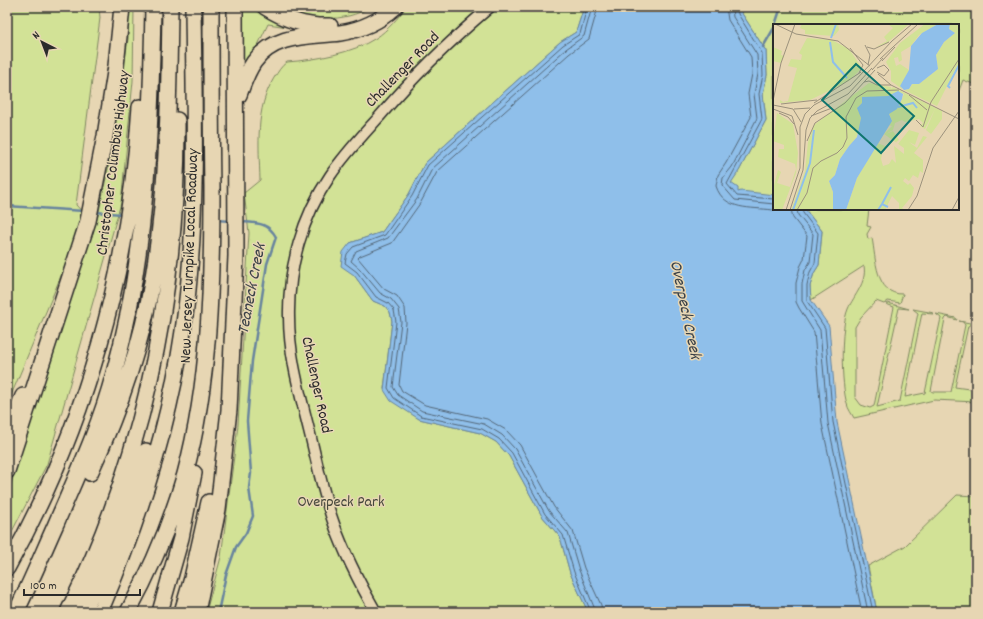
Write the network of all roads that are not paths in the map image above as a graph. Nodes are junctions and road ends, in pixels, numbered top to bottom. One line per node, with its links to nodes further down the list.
1 (113, 7): 12 (highway)
2 (122, 7): 12 (highway)
3 (153, 7): 14 (highway)
4 (170, 7): 15 (highway)
5 (193, 7): 17 (highway)
6 (211, 7): 19 (highway, New Jersey Turnpike Local Roadway)
7 (235, 7): 13 (highway)
8 (265, 7): 9 (highway)
9 (384, 7)
10 (395, 7): 13 (highway)
11 (490, 7): 32 (street, Challenger Road)
12 (112, 87): 16 (highway)
13 (236, 104): 18 (highway)
14 (134, 225): 22 (highway); 23 (highway, Christopher Columbus Highway)
15 (167, 227): 22 (highway); 25 (highway)
16 (54, 327): 20 (highway); 21 (highway)
17 (181, 343): 26 (highway); 27 (highway)
18 (230, 366): 30 (highway); 31 (highway)
19 (202, 393): 28 (highway, New Jersey Turnpike Local Roadway); 29 (highway)
20 (7, 434)
21 (7, 471)
22 (39, 566): 24 (highway)
23 (7, 568)
24 (16, 612)
25 (68, 612)
26 (83, 612)
27 (100, 612)
28 (128, 612)
29 (160, 612)
30 (182, 612)
31 (197, 612)
32 (376, 612)

